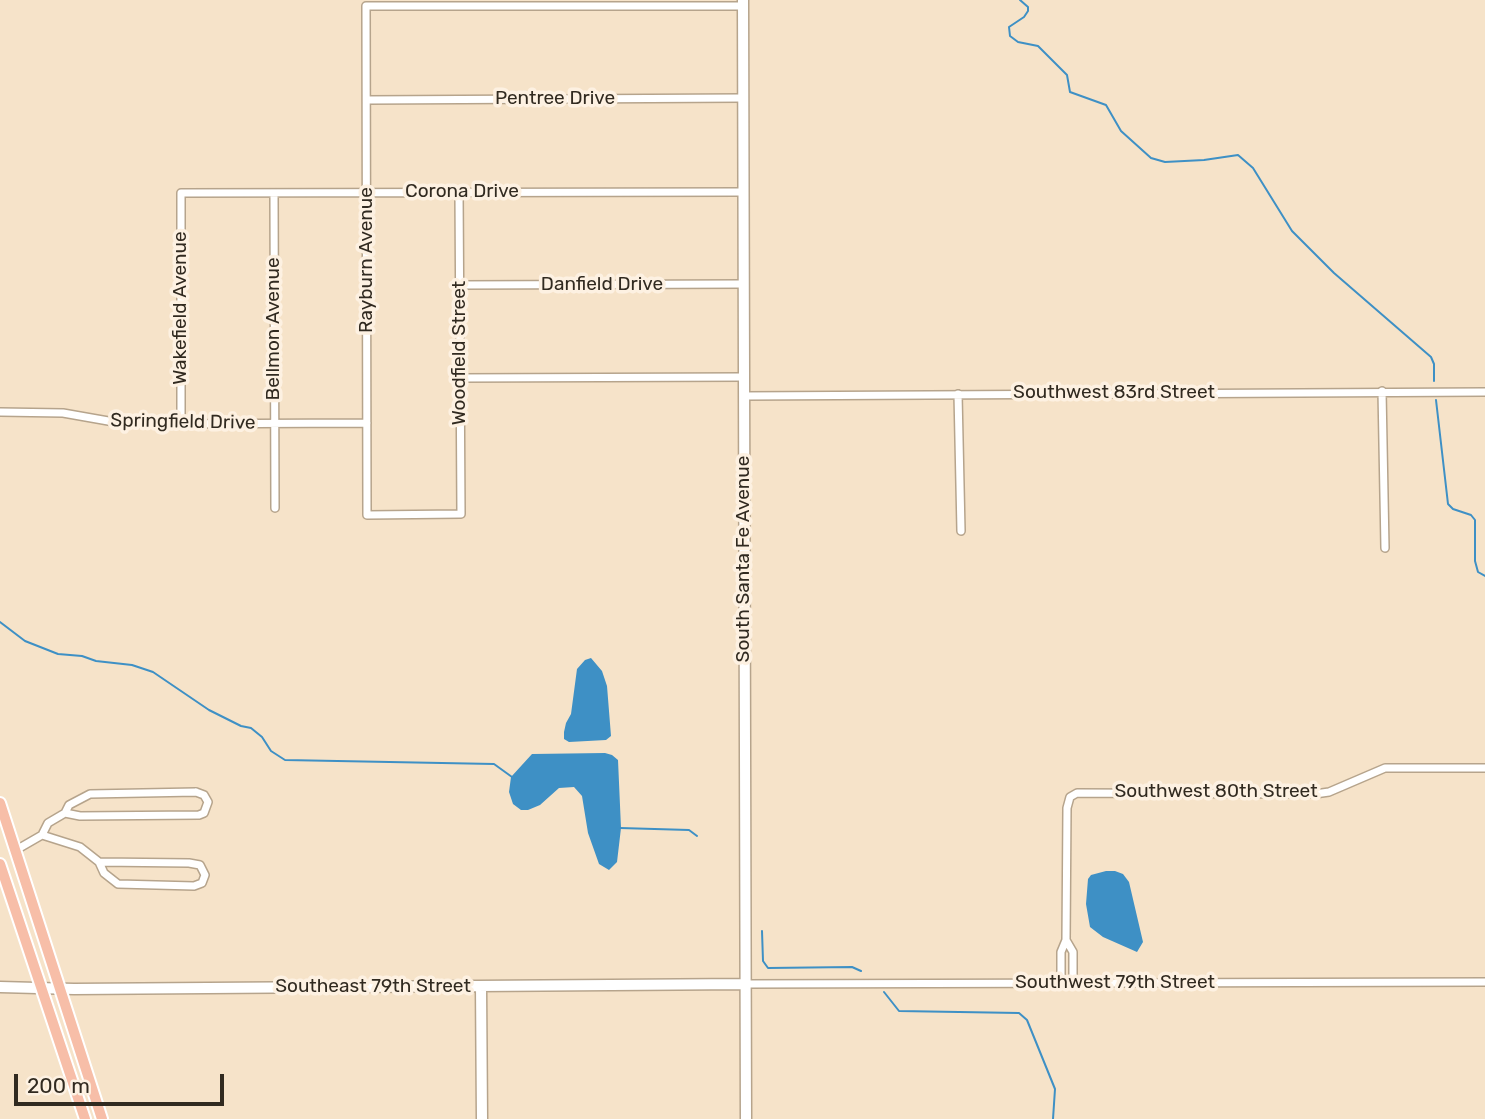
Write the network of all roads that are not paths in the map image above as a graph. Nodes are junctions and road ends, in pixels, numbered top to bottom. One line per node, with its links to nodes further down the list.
1 (743, 3): 2 (main road, South Santa Fe Avenue); 3 (street, Rayburn Avenue)
2 (743, 98): 3 (street, Pentree Drive); 6 (main road, South Santa Fe Avenue)
3 (367, 100): 4 (street, Rayburn Avenue)
4 (367, 192): 5 (street, Corona Drive); 8 (street, Corona Drive); 19 (street, Rayburn Avenue)
5 (460, 192): 6 (street, Corona Drive); 9 (street, Woodfield Street)
6 (743, 192): 10 (main road, South Santa Fe Avenue)
7 (181, 193): 8 (street, Corona Drive); 20 (street, Wakefield Avenue)
8 (274, 193): 18 (street, Bellmon Avenue)
9 (460, 285): 10 (street, Danfield Drive); 12 (street, Woodfield Street)
10 (743, 285): 11 (main road, South Santa Fe Avenue)
11 (744, 377): 12 (street); 16 (main road, South Santa Fe Avenue)
12 (460, 378): 22 (street, Woodfield Street)
13 (1382, 391): 14 (street, Southwest 83rd Street); 15 (street, Southwest 83rd Street); 24 (street)
14 (1485, 392)
15 (958, 394): 16 (street, Southwest 83rd Street); 23 (street)
16 (744, 396): 34 (main road, South Santa Fe Avenue)
17 (0, 412): 20 (street, Springfield Drive)
18 (274, 423): 19 (street, Springfield Drive); 20 (street, Springfield Drive); 21 (street, Bellmon Avenue)
19 (367, 423): 22 (street, Rayburn Avenue)
20 (181, 424)
21 (275, 508)
22 (367, 515)
23 (961, 531)
24 (1385, 548)
25 (1485, 768): 32 (street, Southwest 80th Street)
26 (0, 803): 29 (main road)
27 (65, 813): 27 (street); 28 (street)
28 (42, 835): 29 (street); 30 (street)
29 (16, 850): 40 (main road)
30 (99, 862): 30 (street)
31 (0, 864): 39 (main road)
32 (1066, 940): 35 (street); 36 (street)
33 (1485, 982): 36 (street, Southwest 79th Street)
34 (746, 984): 35 (street, Southwest 79th Street); 37 (main road, Southeast 79th Street); 44 (main road, South Santa Fe Avenue)
35 (1061, 984): 36 (street, Southwest 79th Street)
36 (1073, 984)
37 (481, 986): 40 (main road, Southeast 79th Street); 43 (main road)
38 (0, 988): 39 (main road, Southeast 79th Street)
39 (43, 988): 40 (main road, Southeast 79th Street); 41 (main road)
40 (60, 989): 42 (main road)
41 (85, 1119)
42 (102, 1119)
43 (482, 1119)
44 (746, 1119)

